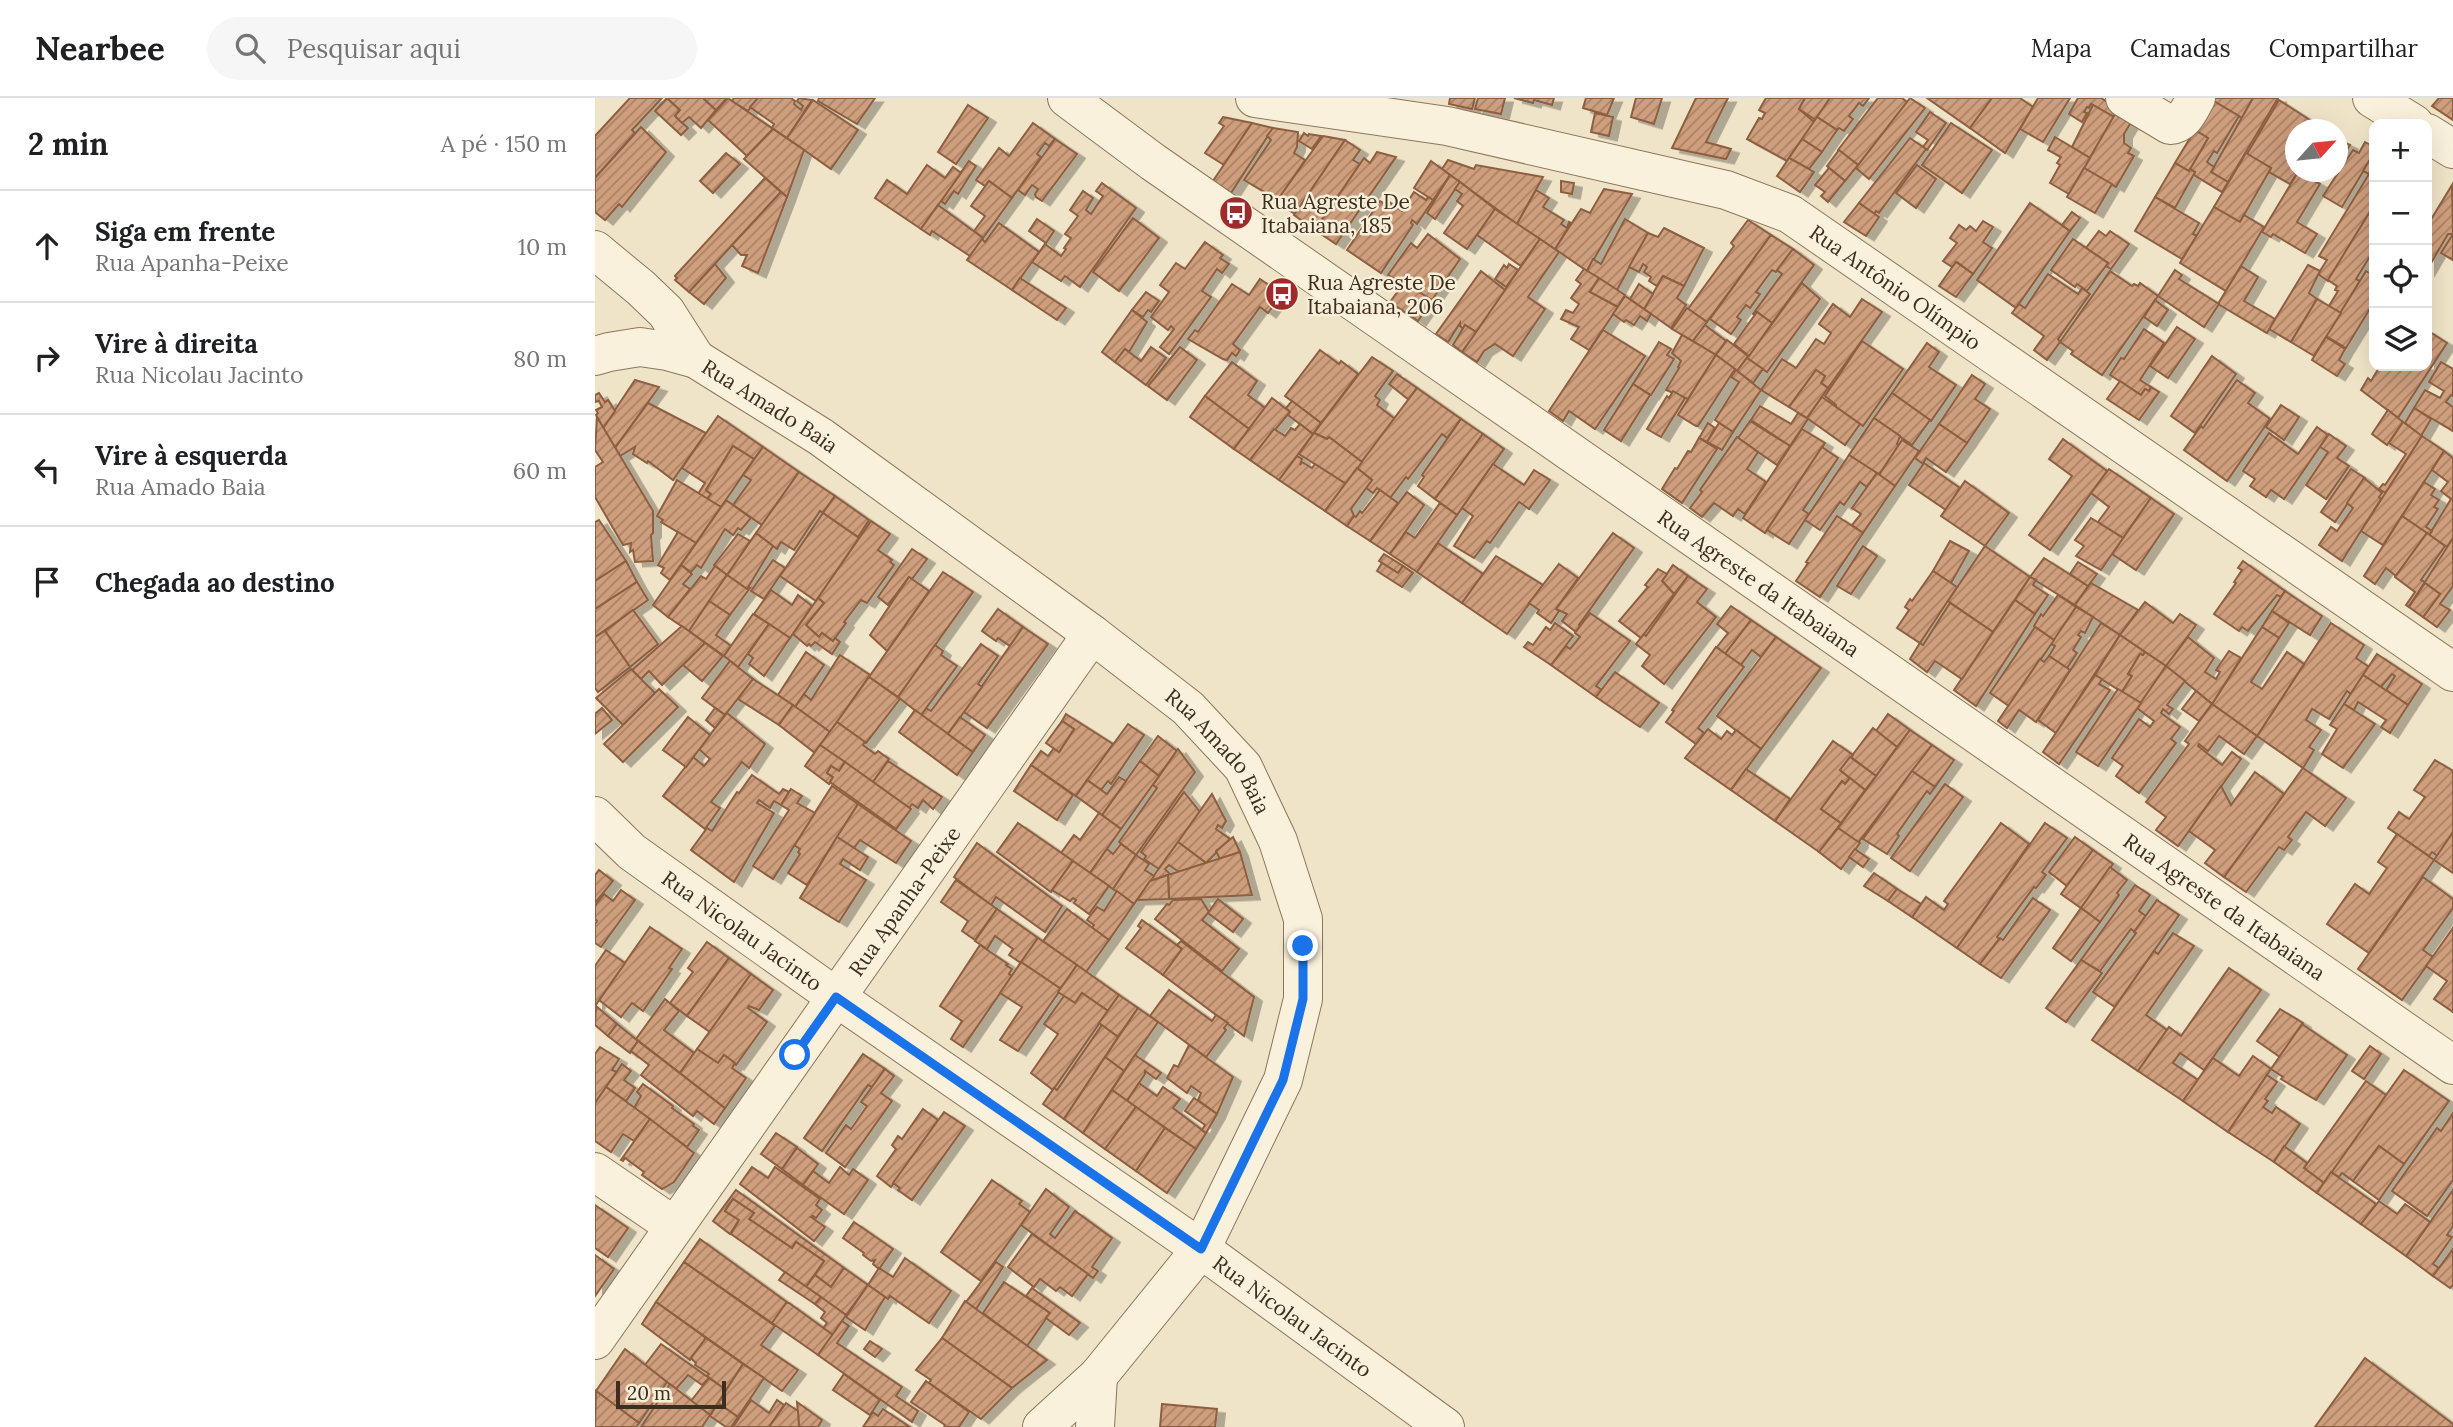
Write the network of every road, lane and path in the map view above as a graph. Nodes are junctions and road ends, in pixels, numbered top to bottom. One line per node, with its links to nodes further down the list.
1 (1067, 98): 16 (street, Rua Agreste da Itabaiana)
2 (1255, 98): 13 (street, Rua Antônio Olímpio)
3 (2125, 98): 4 (street)
4 (2196, 98)
5 (2372, 98): 6 (street)
6 (2406, 119)
7 (2432, 136): 8 (street)
8 (2453, 149)
9 (595, 250): 11 (street)
10 (595, 356): 11 (street, Rua Amado Baia)
11 (697, 359): 12 (street, Rua Amado Baia)
12 (1092, 634): 15 (street, Rua Apanha-Peixe); 19 (street, Rua Amado Baia)
13 (2453, 672)
14 (595, 816): 15 (street, Rua Nicolau Jacinto)
15 (836, 997): 18 (street, Rua Apanha-Peixe); 19 (street, Rua Nicolau Jacinto)
16 (2453, 1065)
17 (595, 1172): 18 (street)
18 (674, 1226): 20 (street, Rua Apanha-Peixe)
19 (1201, 1249): 21 (street, Rua Amado Baia); 24 (street, Rua Nicolau Jacinto)
20 (595, 1340)
21 (1098, 1376): 22 (street, Rua Amado Baia); 23 (street)
22 (1042, 1427)
23 (1095, 1427)
24 (1445, 1427)

